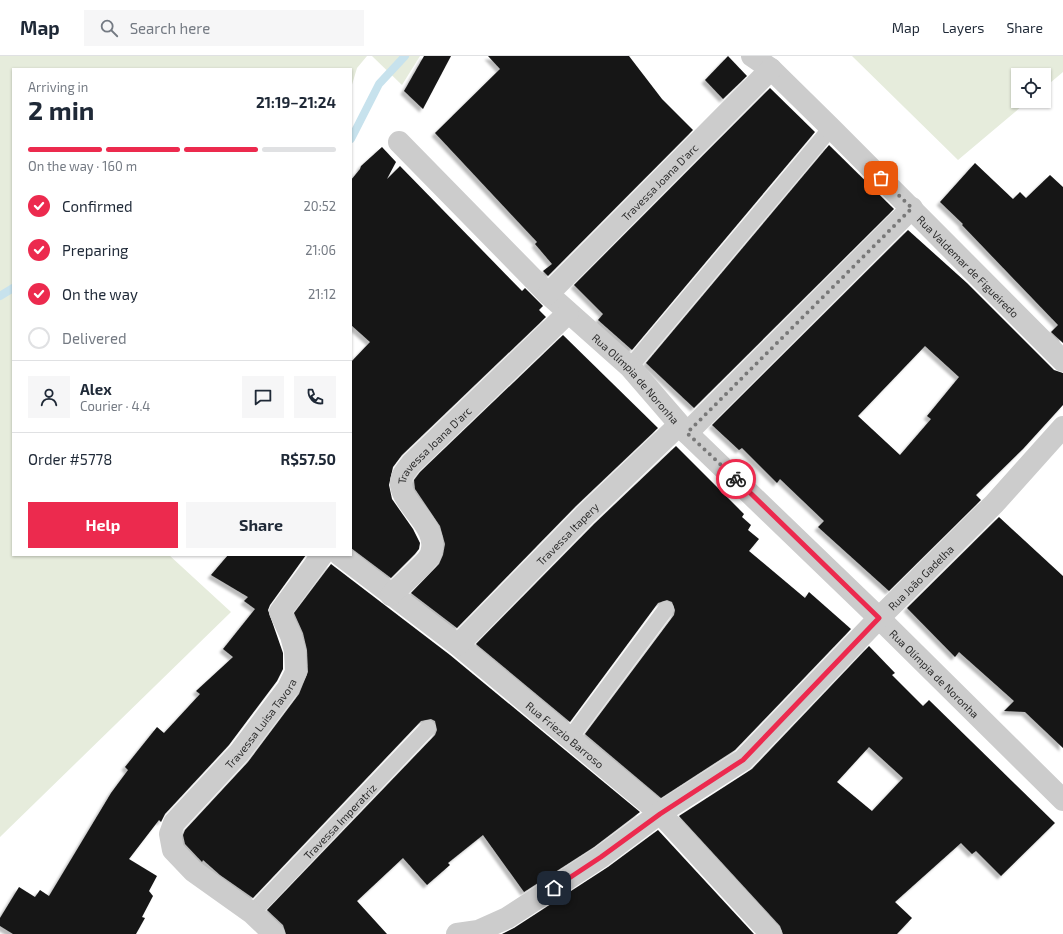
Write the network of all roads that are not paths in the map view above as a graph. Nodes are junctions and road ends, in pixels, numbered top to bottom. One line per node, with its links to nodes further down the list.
1 (752, 56): 2 (street, Rua Valdemar de Figueiredo)
2 (771, 69): 3 (street, Rua Valdemar de Figueiredo); 6 (street, Travessa Joana D'arc)
3 (831, 128): 5 (street, Rua Valdemar de Figueiredo); 9 (lane)
4 (399, 142): 6 (street, Rua Olímpia de Noronha)
5 (912, 208): 8 (street, Rua Valdemar de Figueiredo); 11 (street, Travessa Itapery)
6 (548, 294): 7 (street, Rua Olímpia de Noronha)
7 (568, 313): 9 (street, Rua Olímpia de Noronha); 14 (street, Travessa Joana D'arc)
8 (1063, 361)
9 (630, 367): 11 (street, Rua Olímpia de Noronha)
10 (1063, 427): 16 (street, Rua João Gadelha)
11 (683, 429): 16 (street, Rua Olímpia de Noronha); 17 (street, Travessa Itapery)
12 (321, 556): 22 (street, Travessa Luisa Tavora)
13 (341, 556): 14 (street, Rua Friezio Barroso)
14 (391, 595): 17 (street, Rua Friezio Barroso)
15 (666, 609): 19 (lane)
16 (879, 618): 20 (street, Rua Olímpia de Noronha); 21 (street, Rua João Gadelha)
17 (458, 645): 19 (street, Rua Friezio Barroso)
18 (428, 728): 22 (lane, Travessa Imperatriz)
19 (570, 738): 21 (street, Rua Friezio Barroso)
20 (1063, 800)
21 (660, 814): 24 (street, Rua João Gadelha); 25 (street, Rua Friezio Barroso)
22 (252, 914): 23 (street)
23 (274, 934)
24 (457, 934)
25 (771, 934)

